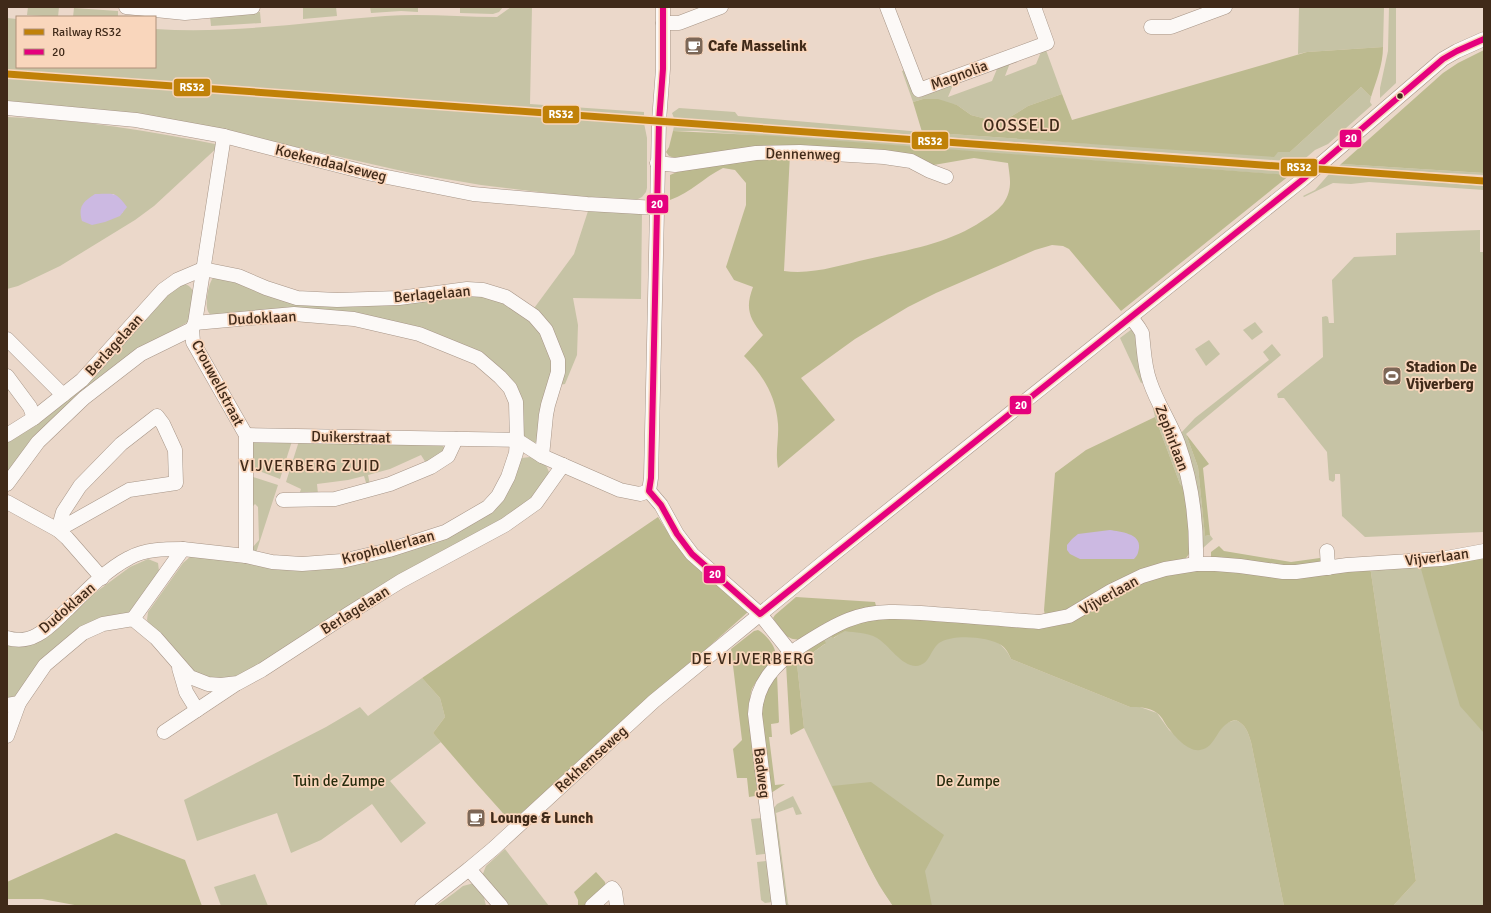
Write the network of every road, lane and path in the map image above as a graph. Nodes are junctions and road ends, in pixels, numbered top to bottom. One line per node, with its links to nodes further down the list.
1 (126, 7): 8 (street)
2 (252, 7): 8 (street)
3 (663, 7): 9 (street)
4 (721, 7): 9 (street)
5 (887, 7): 6 (street, Magnolia)
6 (1034, 7)
7 (1225, 7): 10 (street)
8 (227, 8)
9 (663, 23): 14 (street)
10 (1151, 27)
11 (1484, 39): 18 (street, Rekhemseweg)
12 (7, 108): 13 (street, Koekendaalseweg)
13 (224, 136): 16 (street, Koekendaalseweg); 17 (street)
14 (658, 163): 15 (street, Dennenweg); 16 (street)
15 (946, 177)
16 (657, 208): 31 (street)
17 (203, 269): 19 (street); 22 (street, Berlagelaan); 28 (street, Berlagelaan)
18 (1130, 317): 39 (street, Zephirlaan); 42 (street, Rekhemseweg)
19 (194, 326): 24 (street, Crouwellstraat); 27 (street, Dudoklaan); 30 (street, Dudoklaan)
20 (7, 338): 22 (street)
21 (7, 376): 23 (street)
22 (63, 395): 23 (street, Berlagelaan)
23 (34, 418): 25 (street, Berlagelaan)
24 (246, 435): 26 (street, Duikerstraat); 38 (street, Crouwellstraat)
25 (7, 436)
26 (456, 439): 27 (street, Duikerstraat); 32 (street)
27 (517, 440): 28 (street); 38 (street, Krophollerlaan)
28 (542, 456): 29 (street)
29 (563, 465): 31 (street); 47 (street, Berlagelaan)
30 (7, 484)
31 (649, 490): 42 (street)
32 (283, 500)
33 (7, 502): 34 (street, Dudoklaan)
34 (58, 530): 34 (street); 41 (street, Dudoklaan)
35 (183, 549): 38 (street, Krophollerlaan); 41 (street, Dudoklaan); 43 (street)
36 (1326, 551): 40 (street)
37 (1484, 551): 40 (street, Vijverlaan)
38 (246, 556)
39 (1196, 564): 40 (street, Vijverlaan); 45 (street, Vijverlaan)
40 (1328, 568)
41 (102, 578): 44 (street, Dudoklaan)
42 (760, 614): 45 (street); 52 (street, Rekhemseweg)
43 (133, 619): 46 (street, Berlagelaan); 48 (street)
44 (7, 638)
45 (791, 653): 57 (street, Badweg)
46 (177, 664): 47 (street, Berlagelaan); 49 (street, Berlagelaan)
47 (238, 683): 49 (street, Berlagelaan)
48 (13, 704): 51 (street)
49 (197, 710): 50 (street, Berlagelaan)
50 (164, 732)
51 (7, 736)
52 (469, 869): 53 (street); 54 (street, Rekhemseweg)
53 (498, 905)
54 (422, 906)
55 (592, 906): 56 (street)
56 (617, 906)
57 (779, 906)

